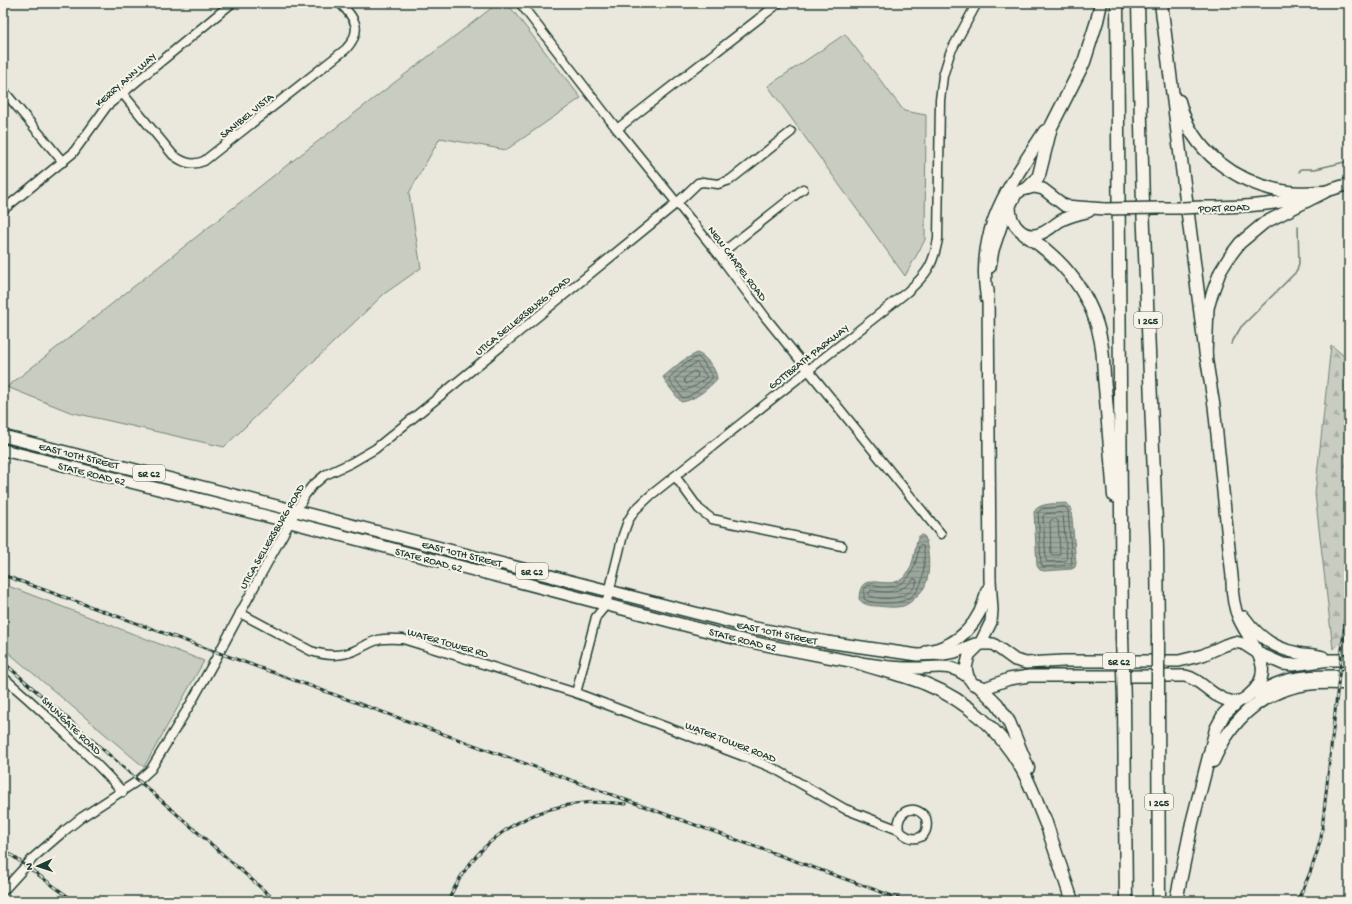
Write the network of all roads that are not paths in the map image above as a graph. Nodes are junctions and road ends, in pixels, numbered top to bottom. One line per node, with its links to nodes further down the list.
1 (232, 3): 12 (street, KERRY ANN WAY)
2 (340, 3): 12 (street, SANIBEL VISTA)
3 (520, 3): 14 (street, NEW CHAPEL ROAD)
4 (779, 3): 14 (street)
5 (977, 3): 29 (street, GOTTBRATH PARKWAY)
6 (1101, 3): 13 (highway)
7 (1118, 3): 37 (highway, I 265)
8 (1138, 3): 65 (highway, I 265, bridge)
9 (1161, 3): 10 (highway)
10 (1170, 72): 20 (highway); 28 (highway)
11 (3, 90): 16 (street)
12 (123, 94): 16 (street, KERRY ANN WAY)
13 (1050, 127): 18 (highway); 27 (highway)
14 (617, 129): 21 (street, NEW CHAPEL ROAD)
15 (791, 132): 21 (street, UTICA SELLERSBURG ROAD)
16 (63, 162): 24 (street, KERRY ANN WAY)
17 (1349, 184): 20 (main road, PORT ROAD)
18 (1028, 188): 22 (main road); 23 (main road, PORT ROAD)
19 (803, 189): 26 (street)
20 (1324, 192): 23 (main road, PORT ROAD, bridge); 28 (main road)
21 (677, 203): 26 (street, NEW CHAPEL ROAD); 33 (street, UTICA SELLERSBURG ROAD)
22 (1010, 207): 25 (main road); 27 (main road)
23 (1101, 208): 25 (main road)
24 (3, 210)
25 (1024, 234): 37 (highway)
26 (719, 255): 29 (street, NEW CHAPEL ROAD)
27 (987, 298): 38 (main road)
28 (1206, 356): 39 (main road)
29 (808, 370): 32 (street, GOTTBRATH PARKWAY); 35 (street, NEW CHAPEL ROAD)
30 (3, 436): 33 (main road, EAST 10TH STREET / SR 62)
31 (3, 450): 34 (main road, STATE ROAD 62 / SR 62)
32 (675, 476): 36 (street); 40 (street, GOTTBRATH PARKWAY)
33 (295, 511): 34 (street, UTICA SELLERSBURG ROAD); 40 (main road, EAST 10TH STREET / SR 62)
34 (290, 522): 41 (main road, STATE ROAD 62 / SR 62); 42 (street, UTICA SELLERSBURG ROAD)
35 (941, 534)
36 (842, 546)
37 (1122, 559): 64 (highway, I 265, bridge)
38 (990, 580): 43 (main road); 44 (main road)
39 (1232, 580): 45 (main road); 46 (main road)
40 (608, 591): 41 (street, GOTTBRATH PARKWAY); 44 (main road, EAST 10TH STREET / SR 62)
41 (606, 605): 48 (main road, STATE ROAD 62 / SR 62); 55 (street, GOTTBRATH PARKWAY)
42 (240, 613): 53 (street, WATER TOWER RD); 59 (street, UTICA SELLERSBURG ROAD)
43 (976, 645): 44 (main road, EAST 10TH STREET / SR 62); 45 (main road, SR 62); 51 (main road)
44 (905, 653)
45 (1258, 653): 46 (main road); 56 (main road)
46 (1330, 660): 47 (main road)
47 (1349, 660)
48 (856, 662): 51 (main road); 60 (highway, SR 62)
49 (1349, 676): 56 (main road)
50 (3, 677): 59 (street, SHUNGATE ROAD)
51 (968, 677): 54 (main road)
52 (1349, 683): 58 (highway)
53 (550, 684): 55 (street, WATER TOWER ROAD)
54 (980, 687): 57 (main road); 60 (highway)
55 (576, 693): 61 (street, WATER TOWER ROAD)
56 (1252, 693): 57 (main road)
57 (1237, 702): 58 (highway)
58 (1204, 778): 66 (highway)
59 (123, 792): 62 (street, UTICA SELLERSBURG ROAD)
60 (1046, 824): 63 (highway, SR 62)
61 (899, 830)
62 (3, 891)
63 (1072, 901)
64 (1126, 901)
65 (1159, 901)
66 (1176, 901)

